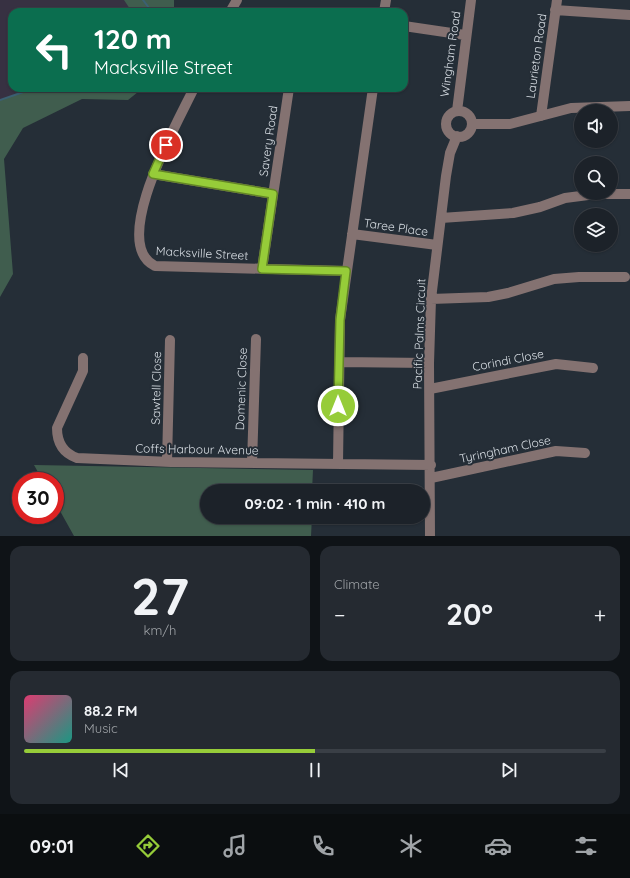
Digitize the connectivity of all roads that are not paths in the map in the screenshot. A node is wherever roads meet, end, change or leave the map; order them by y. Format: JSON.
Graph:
{"nodes":[{"id":1,"x":471,"y":0,"type":"edge"},
{"id":2,"x":556,"y":5,"type":"edge"},
{"id":3,"x":630,"y":16,"type":"edge"},
{"id":4,"x":408,"y":27,"type":"edge"},
{"id":5,"x":465,"y":35,"type":"junction"},
{"id":6,"x":192,"y":92,"type":"edge"},
{"id":7,"x":288,"y":92,"type":"edge"},
{"id":8,"x":372,"y":92,"type":"edge"},
{"id":9,"x":630,"y":106,"type":"edge"},
{"id":10,"x":457,"y":111,"type":"junction"},
{"id":11,"x":541,"y":116,"type":"junction"},
{"id":12,"x":472,"y":124,"type":"junction"},
{"id":13,"x":457,"y":136,"type":"junction"},
{"id":14,"x":153,"y":174,"type":"junction"},
{"id":15,"x":273,"y":194,"type":"junction"},
{"id":16,"x":630,"y":194,"type":"edge"},
{"id":17,"x":441,"y":218,"type":"junction"},
{"id":18,"x":352,"y":234,"type":"junction"},
{"id":19,"x":437,"y":246,"type":"junction"},
{"id":20,"x":262,"y":269,"type":"junction"},
{"id":21,"x":346,"y":271,"type":"junction"},
{"id":22,"x":625,"y":277,"type":"dead end"},
{"id":23,"x":431,"y":299,"type":"junction"},
{"id":24,"x":256,"y":339,"type":"dead end"},
{"id":25,"x":170,"y":340,"type":"dead end"},
{"id":26,"x":83,"y":358,"type":"dead end"},
{"id":27,"x":339,"y":362,"type":"junction"},
{"id":28,"x":429,"y":363,"type":"junction"},
{"id":29,"x":593,"y":368,"type":"dead end"},
{"id":30,"x":430,"y":389,"type":"junction"},
{"id":31,"x":585,"y":453,"type":"dead end"},
{"id":32,"x":167,"y":462,"type":"junction"},
{"id":33,"x":252,"y":463,"type":"junction"},
{"id":34,"x":338,"y":464,"type":"junction"},
{"id":35,"x":431,"y":465,"type":"junction"},
{"id":36,"x":431,"y":478,"type":"junction"},
{"id":37,"x":430,"y":536,"type":"edge"}],
"edges":[{"from":1,"to":5,"type":"street","name":"Wingham Road"},
{"from":2,"to":3,"type":"street"},
{"from":2,"to":11,"type":"street","name":"Laurieton Road"},
{"from":4,"to":5,"type":"street"},
{"from":5,"to":10,"type":"street","name":"Wingham Road"},
{"from":6,"to":14,"type":"street","name":"Macksville Street"},
{"from":7,"to":15,"type":"street","name":"Savery Road"},
{"from":8,"to":18,"type":"street"},
{"from":9,"to":11,"type":"street"},
{"from":10,"to":12,"type":"street"},
{"from":10,"to":13,"type":"street"},
{"from":11,"to":12,"type":"street"},
{"from":12,"to":13,"type":"street"},
{"from":13,"to":17,"type":"street","name":"Pacific Palms Circuit"},
{"from":14,"to":15,"type":"street"},
{"from":14,"to":20,"type":"street","name":"Macksville Street"},
{"from":15,"to":20,"type":"street","name":"Savery Road"},
{"from":16,"to":17,"type":"street"},
{"from":17,"to":19,"type":"street","name":"Pacific Palms Circuit"},
{"from":18,"to":19,"type":"street","name":"Taree Place"},
{"from":18,"to":21,"type":"street"},
{"from":19,"to":23,"type":"street","name":"Pacific Palms Circuit"},
{"from":20,"to":21,"type":"street","name":"Macksville Street"},
{"from":21,"to":27,"type":"street"},
{"from":22,"to":23,"type":"street"},
{"from":23,"to":28,"type":"street","name":"Pacific Palms Circuit"},
{"from":24,"to":33,"type":"street","name":"Domenic Close"},
{"from":25,"to":32,"type":"street","name":"Sawtell Close"},
{"from":26,"to":32,"type":"street","name":"Coffs Harbour Avenue"},
{"from":27,"to":28,"type":"street"},
{"from":27,"to":34,"type":"street"},
{"from":28,"to":30,"type":"street","name":"Pacific Palms Circuit"},
{"from":29,"to":30,"type":"street","name":"Corindi Close"},
{"from":30,"to":35,"type":"street","name":"Pacific Palms Circuit"},
{"from":31,"to":36,"type":"street","name":"Tyringham Close"},
{"from":32,"to":33,"type":"street","name":"Coffs Harbour Avenue"},
{"from":33,"to":34,"type":"street","name":"Coffs Harbour Avenue"},
{"from":34,"to":35,"type":"street","name":"Coffs Harbour Avenue"},
{"from":35,"to":36,"type":"street","name":"Pacific Palms Circuit"},
{"from":36,"to":37,"type":"street","name":"Pacific Palms Circuit"}]}
